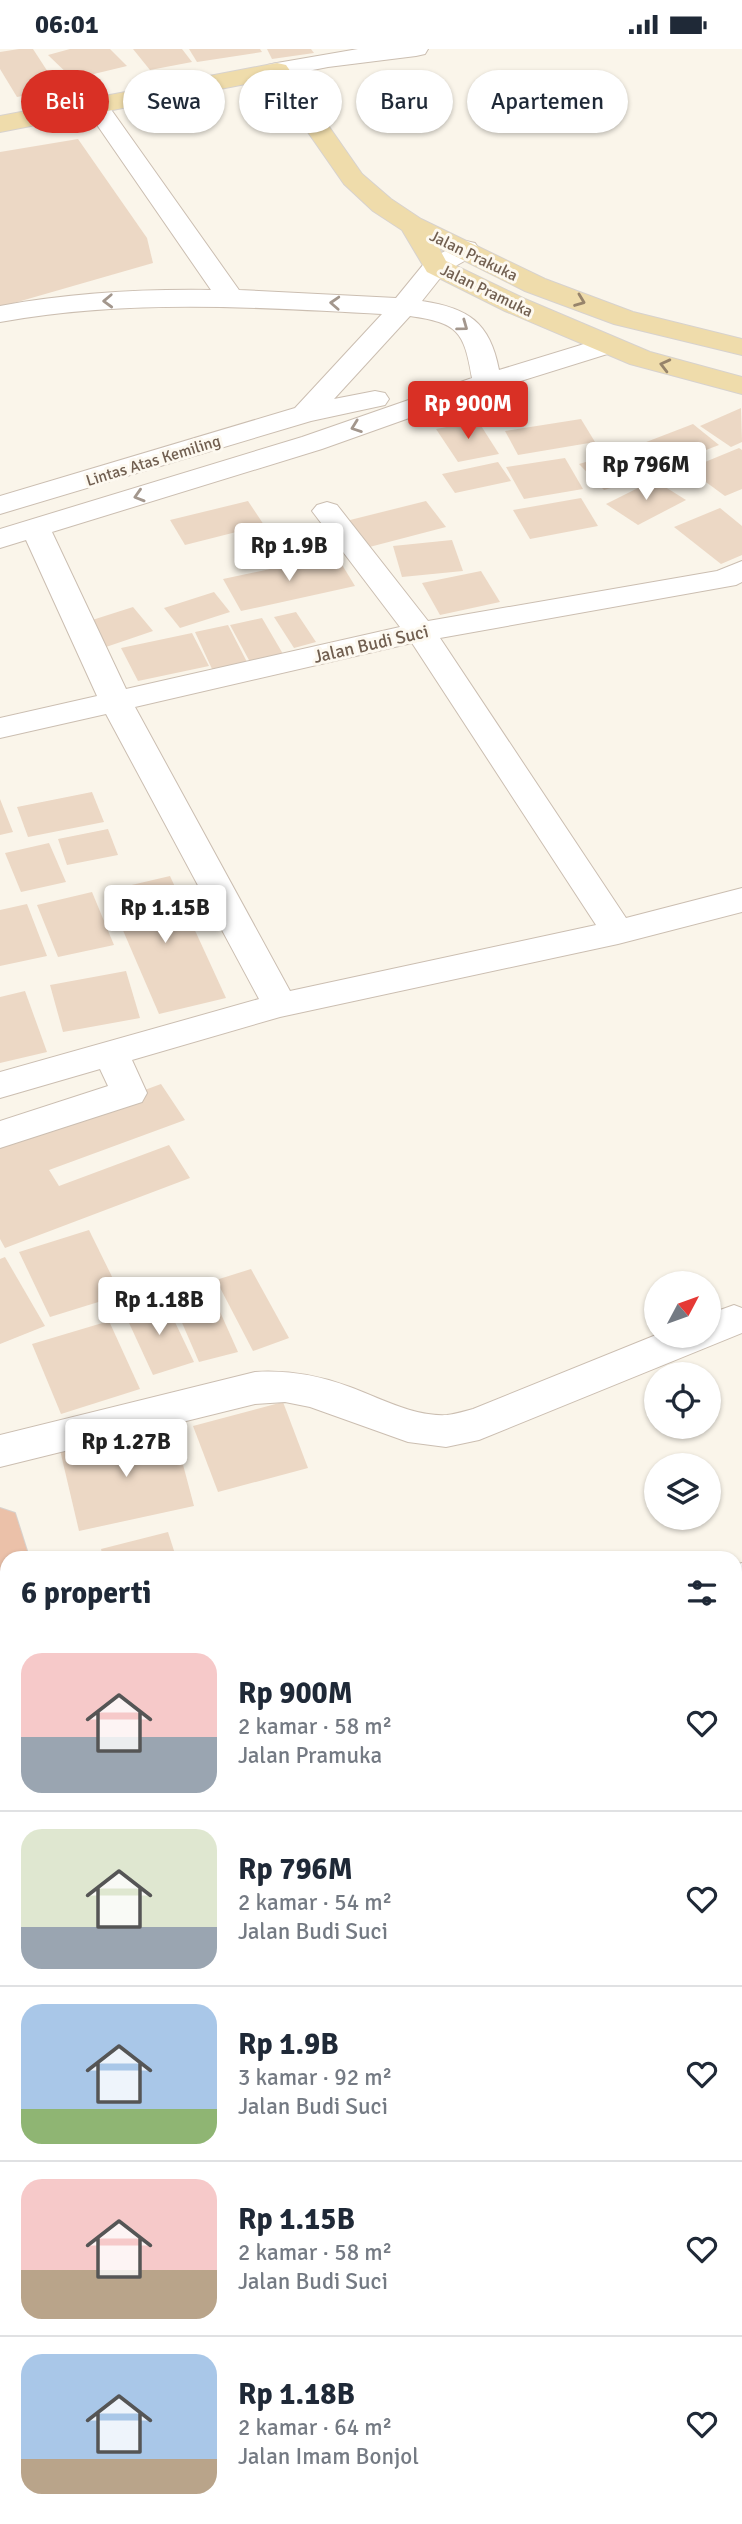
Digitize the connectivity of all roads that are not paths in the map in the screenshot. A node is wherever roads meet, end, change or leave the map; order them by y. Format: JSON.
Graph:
{"nodes":[{"id":1,"x":416,"y":49,"type":"edge"},
{"id":2,"x":324,"y":55,"type":"edge"},
{"id":3,"x":277,"y":70,"type":"edge"},
{"id":4,"x":239,"y":78,"type":"edge"},
{"id":5,"x":109,"y":103,"type":"edge"},
{"id":6,"x":21,"y":120,"type":"edge"},
{"id":7,"x":0,"y":124,"type":"edge"},
{"id":8,"x":109,"y":124,"type":"edge"},
{"id":9,"x":321,"y":133,"type":"edge"},
{"id":10,"x":412,"y":225,"type":"junction"},
{"id":11,"x":466,"y":249,"type":"junction"},
{"id":12,"x":436,"y":266,"type":"junction"},
{"id":13,"x":535,"y":285,"type":"joint"},
{"id":14,"x":230,"y":296,"type":"junction"},
{"id":15,"x":403,"y":307,"type":"junction"},
{"id":16,"x":0,"y":314,"type":"edge"},
{"id":17,"x":607,"y":345,"type":"junction"},
{"id":18,"x":742,"y":347,"type":"edge"},
{"id":19,"x":487,"y":382,"type":"junction"},
{"id":20,"x":742,"y":386,"type":"edge"},
{"id":21,"x":447,"y":395,"type":"junction"},
{"id":22,"x":300,"y":416,"type":"junction"},
{"id":23,"x":0,"y":505,"type":"edge"},
{"id":24,"x":327,"y":511,"type":"dead end"},
{"id":25,"x":36,"y":529,"type":"junction"},
{"id":26,"x":0,"y":539,"type":"edge"},
{"id":27,"x":736,"y":583,"type":"edge"},
{"id":28,"x":420,"y":632,"type":"junction"},
{"id":29,"x":116,"y":702,"type":"junction"},
{"id":30,"x":0,"y":728,"type":"edge"},
{"id":31,"x":742,"y":899,"type":"edge"},
{"id":32,"x":618,"y":932,"type":"junction"},
{"id":33,"x":280,"y":1005,"type":"junction"},
{"id":34,"x":111,"y":1053,"type":"junction"},
{"id":35,"x":0,"y":1084,"type":"edge"},
{"id":36,"x":0,"y":1135,"type":"edge"},
{"id":37,"x":664,"y":1348,"type":"edge"},
{"id":38,"x":0,"y":1451,"type":"edge"},
{"id":39,"x":0,"y":1525,"type":"edge"},
{"id":40,"x":6,"y":1551,"type":"edge"}],
"edges":[{"from":1,"to":2,"type":"street"},
{"from":2,"to":3,"type":"street"},
{"from":4,"to":5,"type":"main road"},
{"from":6,"to":7,"type":"main road"},
{"from":8,"to":14,"type":"street"},
{"from":9,"to":10,"type":"main road","name":"Jalan Pramuka"},
{"from":10,"to":11,"type":"main road","name":"Jalan Prakuka"},
{"from":10,"to":12,"type":"main road","name":"Jalan Pramuka"},
{"from":11,"to":12,"type":"street"},
{"from":11,"to":13,"type":"main road","name":"Jalan Prakuka"},
{"from":12,"to":15,"type":"street"},
{"from":12,"to":17,"type":"main road","name":"Jalan Pramuka"},
{"from":13,"to":18,"type":"main road","name":"Jalan Pramuka","one_way":true},
{"from":15,"to":14,"type":"street","one_way":true},
{"from":14,"to":16,"type":"street","one_way":true},
{"from":15,"to":19,"type":"street","one_way":true},
{"from":15,"to":22,"type":"street"},
{"from":17,"to":19,"type":"street"},
{"from":20,"to":17,"type":"main road","name":"Jalan Pramuka","one_way":true},
{"from":19,"to":21,"type":"street"},
{"from":21,"to":22,"type":"street","name":"Lintas Atas Kemiling"},
{"from":21,"to":25,"type":"street","one_way":true},
{"from":22,"to":23,"type":"street","name":"Lintas Atas Kemiling"},
{"from":24,"to":28,"type":"street"},
{"from":25,"to":26,"type":"street"},
{"from":25,"to":29,"type":"street"},
{"from":27,"to":28,"type":"street","name":"Jalan Budi Suci"},
{"from":28,"to":29,"type":"street","name":"Jalan Budi Suci"},
{"from":28,"to":32,"type":"street"},
{"from":29,"to":30,"type":"street","name":"Jalan Budi Suci"},
{"from":29,"to":33,"type":"street"},
{"from":31,"to":32,"type":"street"},
{"from":32,"to":33,"type":"street"},
{"from":33,"to":34,"type":"street"},
{"from":34,"to":35,"type":"street"},
{"from":34,"to":36,"type":"street"},
{"from":37,"to":38,"type":"street"},
{"from":39,"to":40,"type":"highway"}]}
